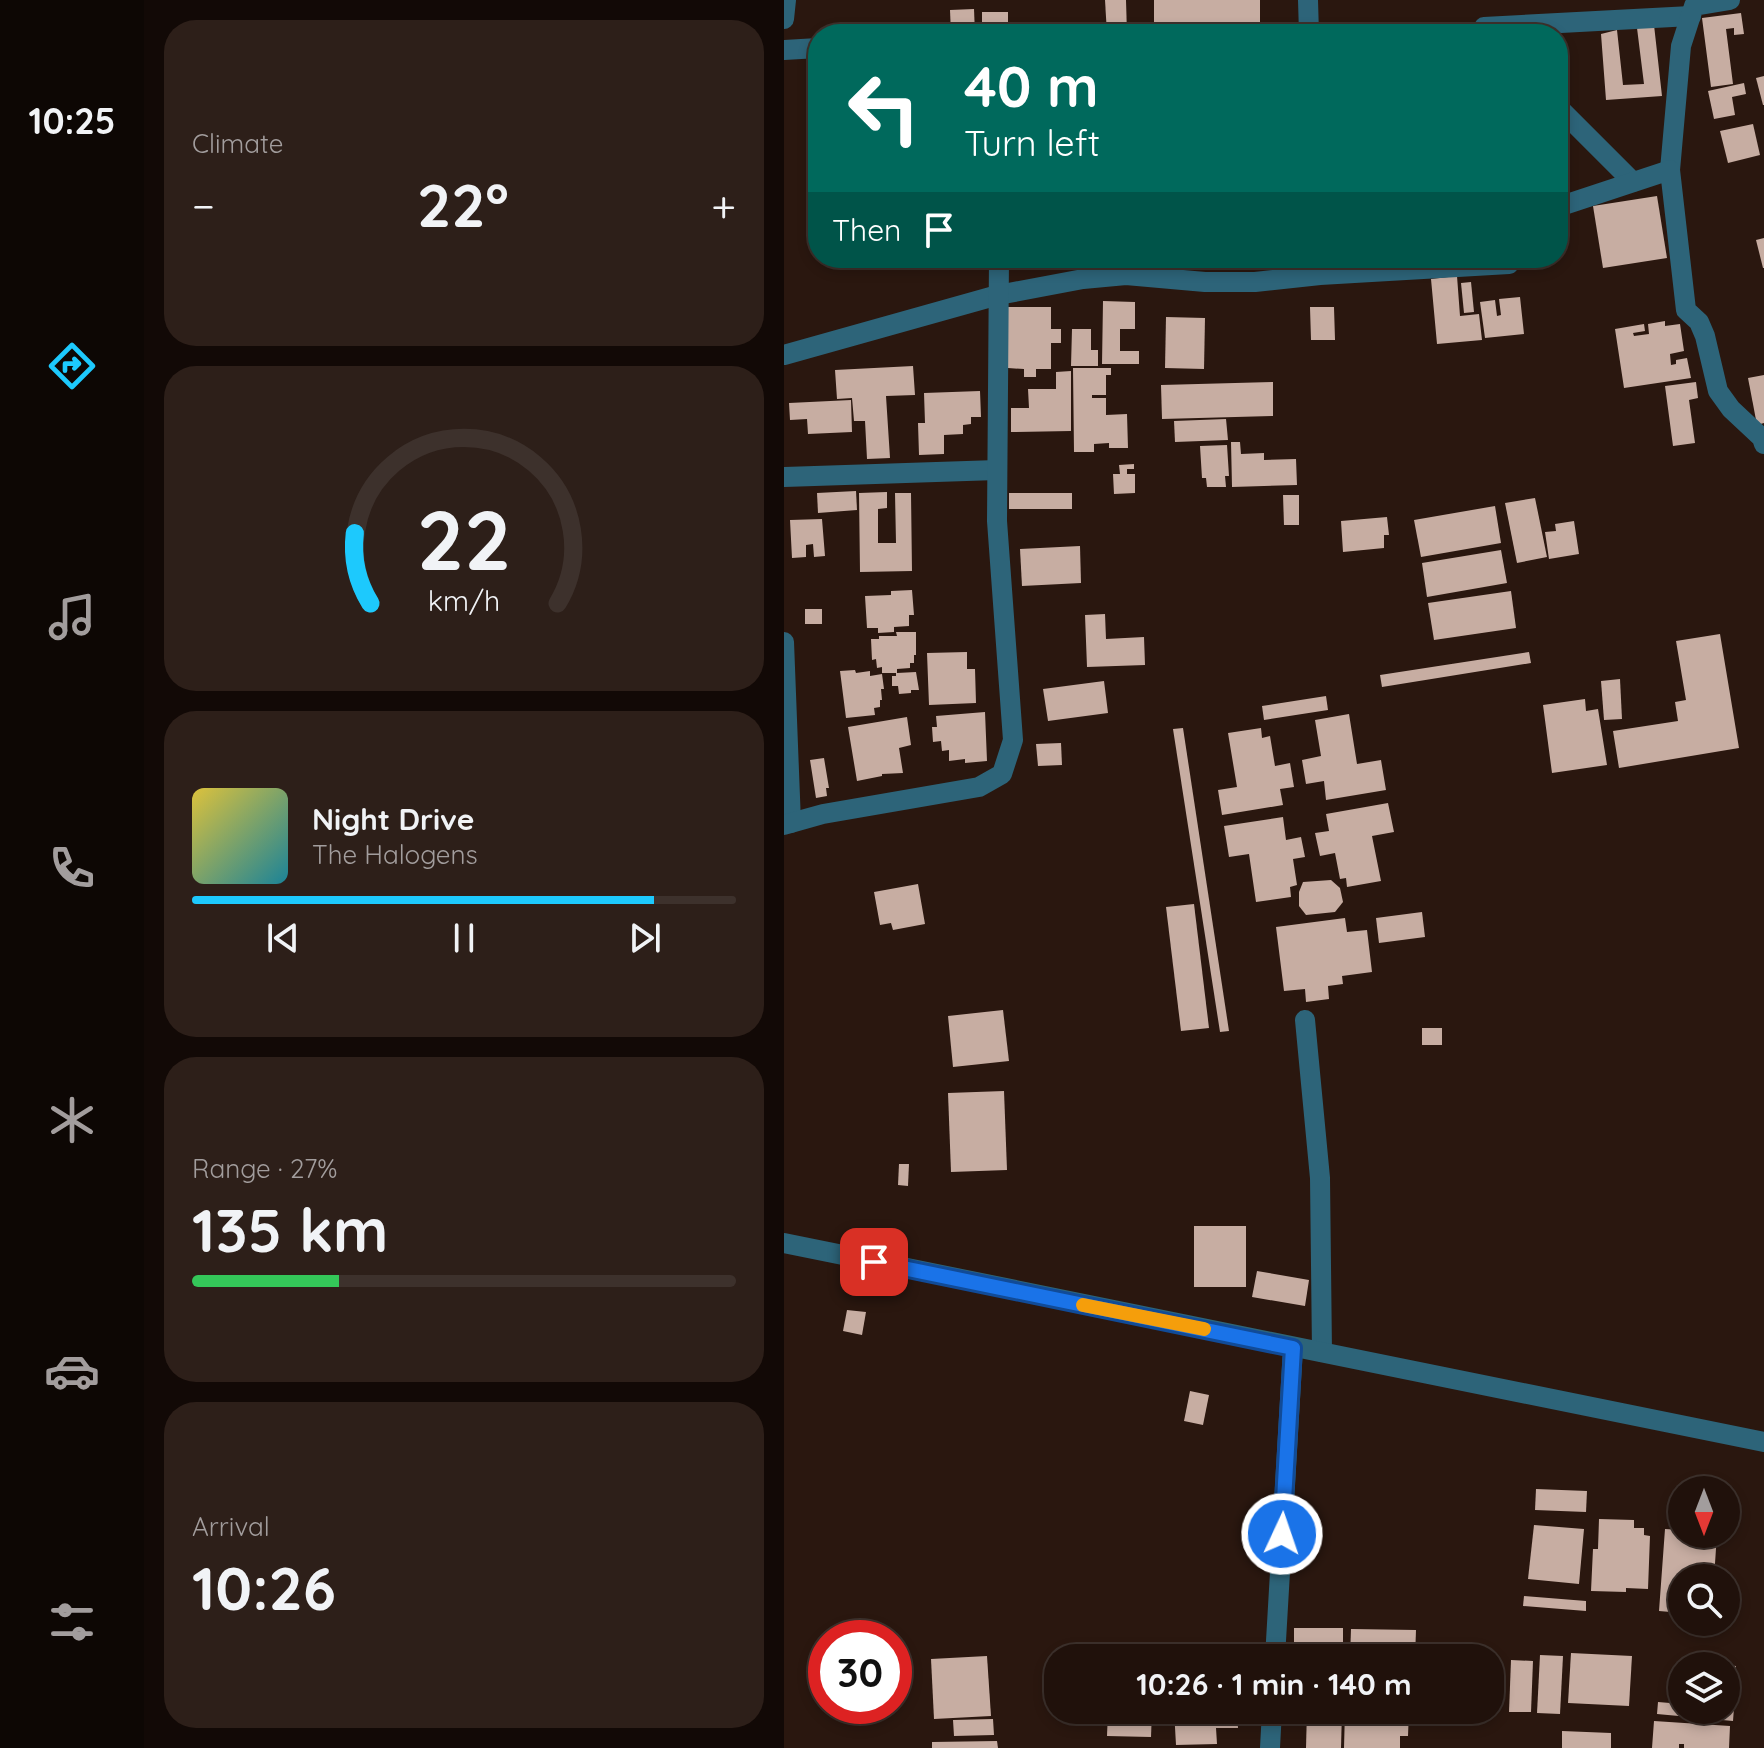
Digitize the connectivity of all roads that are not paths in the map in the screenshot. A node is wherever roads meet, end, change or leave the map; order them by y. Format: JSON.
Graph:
{"nodes":[{"id":1,"x":786,"y":0,"type":"edge"},
{"id":2,"x":1308,"y":0,"type":"edge"},
{"id":3,"x":1730,"y":0,"type":"edge"},
{"id":4,"x":1691,"y":16,"type":"junction"},
{"id":5,"x":784,"y":19,"type":"edge"},
{"id":6,"x":1309,"y":24,"type":"edge"},
{"id":7,"x":1540,"y":24,"type":"edge"},
{"id":8,"x":808,"y":49,"type":"edge"},
{"id":9,"x":784,"y":50,"type":"edge"},
{"id":10,"x":1568,"y":117,"type":"edge"},
{"id":11,"x":1670,"y":170,"type":"junction"},
{"id":12,"x":1633,"y":182,"type":"junction"},
{"id":13,"x":1568,"y":204,"type":"edge"},
{"id":14,"x":999,"y":268,"type":"edge"},
{"id":15,"x":1301,"y":268,"type":"edge"},
{"id":16,"x":998,"y":295,"type":"junction"},
{"id":17,"x":784,"y":355,"type":"edge"},
{"id":18,"x":1764,"y":444,"type":"edge"},
{"id":19,"x":997,"y":470,"type":"junction"},
{"id":20,"x":784,"y":477,"type":"edge"},
{"id":21,"x":784,"y":642,"type":"edge"},
{"id":22,"x":788,"y":824,"type":"edge"},
{"id":23,"x":1305,"y":1020,"type":"dead end"},
{"id":24,"x":784,"y":1243,"type":"edge"},
{"id":25,"x":1293,"y":1348,"type":"junction"},
{"id":26,"x":1322,"y":1352,"type":"junction"},
{"id":27,"x":1764,"y":1442,"type":"edge"},
{"id":28,"x":1276,"y":1644,"type":"edge"},
{"id":29,"x":1271,"y":1724,"type":"edge"},
{"id":30,"x":1270,"y":1748,"type":"edge"}],
"edges":[{"from":1,"to":5,"type":"street"},
{"from":2,"to":6,"type":"street"},
{"from":3,"to":4,"type":"street"},
{"from":4,"to":7,"type":"street"},
{"from":4,"to":11,"type":"street"},
{"from":8,"to":9,"type":"street"},
{"from":10,"to":12,"type":"street"},
{"from":11,"to":12,"type":"street"},
{"from":11,"to":18,"type":"street"},
{"from":12,"to":13,"type":"street"},
{"from":14,"to":16,"type":"street"},
{"from":15,"to":16,"type":"street"},
{"from":16,"to":17,"type":"street"},
{"from":16,"to":19,"type":"street"},
{"from":19,"to":20,"type":"street"},
{"from":19,"to":22,"type":"street"},
{"from":21,"to":22,"type":"street"},
{"from":23,"to":26,"type":"street"},
{"from":24,"to":25,"type":"street"},
{"from":25,"to":26,"type":"street"},
{"from":25,"to":28,"type":"street"},
{"from":26,"to":27,"type":"street"},
{"from":29,"to":30,"type":"street"}]}
